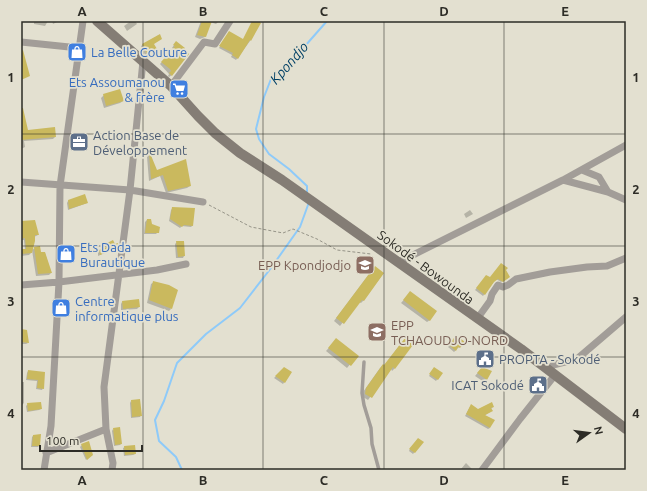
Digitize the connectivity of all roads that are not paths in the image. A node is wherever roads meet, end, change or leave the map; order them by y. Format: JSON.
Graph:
{"nodes":[{"id":1,"x":83,"y":21,"type":"edge"},
{"id":2,"x":98,"y":21,"type":"edge"},
{"id":3,"x":230,"y":21,"type":"edge"},
{"id":4,"x":21,"y":42,"type":"edge"},
{"id":5,"x":79,"y":48,"type":"junction"},
{"id":6,"x":143,"y":61,"type":"junction"},
{"id":7,"x":171,"y":86,"type":"junction"},
{"id":8,"x":626,"y":145,"type":"edge"},
{"id":9,"x":582,"y":170,"type":"junction"},
{"id":10,"x":563,"y":180,"type":"junction"},
{"id":11,"x":21,"y":182,"type":"edge"},
{"id":12,"x":60,"y":186,"type":"junction"},
{"id":13,"x":130,"y":190,"type":"junction"},
{"id":14,"x":608,"y":192,"type":"junction"},
{"id":15,"x":626,"y":200,"type":"edge"},
{"id":16,"x":203,"y":202,"type":"road end"},
{"id":17,"x":626,"y":258,"type":"edge"},
{"id":18,"x":399,"y":262,"type":"junction"},
{"id":19,"x":186,"y":264,"type":"dead end"},
{"id":20,"x":118,"y":274,"type":"junction"},
{"id":21,"x":59,"y":282,"type":"junction"},
{"id":22,"x":21,"y":285,"type":"edge"},
{"id":23,"x":626,"y":317,"type":"edge"},
{"id":24,"x":477,"y":319,"type":"junction"},
{"id":25,"x":364,"y":362,"type":"dead end"},
{"id":26,"x":552,"y":373,"type":"junction"},
{"id":27,"x":106,"y":429,"type":"junction"},
{"id":28,"x":626,"y":429,"type":"edge"},
{"id":29,"x":46,"y":453,"type":"junction"},
{"id":30,"x":44,"y":470,"type":"edge"},
{"id":31,"x":112,"y":470,"type":"edge"},
{"id":32,"x":379,"y":470,"type":"edge"},
{"id":33,"x":482,"y":470,"type":"edge"}],
"edges":[{"from":1,"to":5,"type":"street"},
{"from":2,"to":6,"type":"main road","name":"Sokodé - Bowounda"},
{"from":3,"to":7,"type":"street"},
{"from":4,"to":5,"type":"street"},
{"from":5,"to":12,"type":"street"},
{"from":6,"to":7,"type":"main road","name":"Sokodé - Bowounda"},
{"from":6,"to":13,"type":"street"},
{"from":7,"to":18,"type":"main road","name":"Sokodé - Bowounda"},
{"from":8,"to":9,"type":"street"},
{"from":9,"to":10,"type":"street"},
{"from":9,"to":14,"type":"street"},
{"from":10,"to":14,"type":"street"},
{"from":10,"to":18,"type":"street"},
{"from":11,"to":12,"type":"street"},
{"from":12,"to":13,"type":"street"},
{"from":12,"to":21,"type":"street"},
{"from":13,"to":16,"type":"street"},
{"from":13,"to":20,"type":"street"},
{"from":14,"to":15,"type":"street"},
{"from":17,"to":24,"type":"street"},
{"from":18,"to":24,"type":"main road","name":"Sokodé - Bowounda"},
{"from":19,"to":20,"type":"street"},
{"from":20,"to":21,"type":"street"},
{"from":20,"to":27,"type":"street"},
{"from":21,"to":22,"type":"street"},
{"from":21,"to":29,"type":"street"},
{"from":23,"to":26,"type":"street"},
{"from":24,"to":26,"type":"main road","name":"Sokodé - Bowounda"},
{"from":25,"to":32,"type":"lane"},
{"from":26,"to":28,"type":"main road","name":"Sokodé - Bowounda"},
{"from":26,"to":33,"type":"street"},
{"from":27,"to":29,"type":"street"},
{"from":27,"to":31,"type":"street"},
{"from":29,"to":30,"type":"street"}]}
